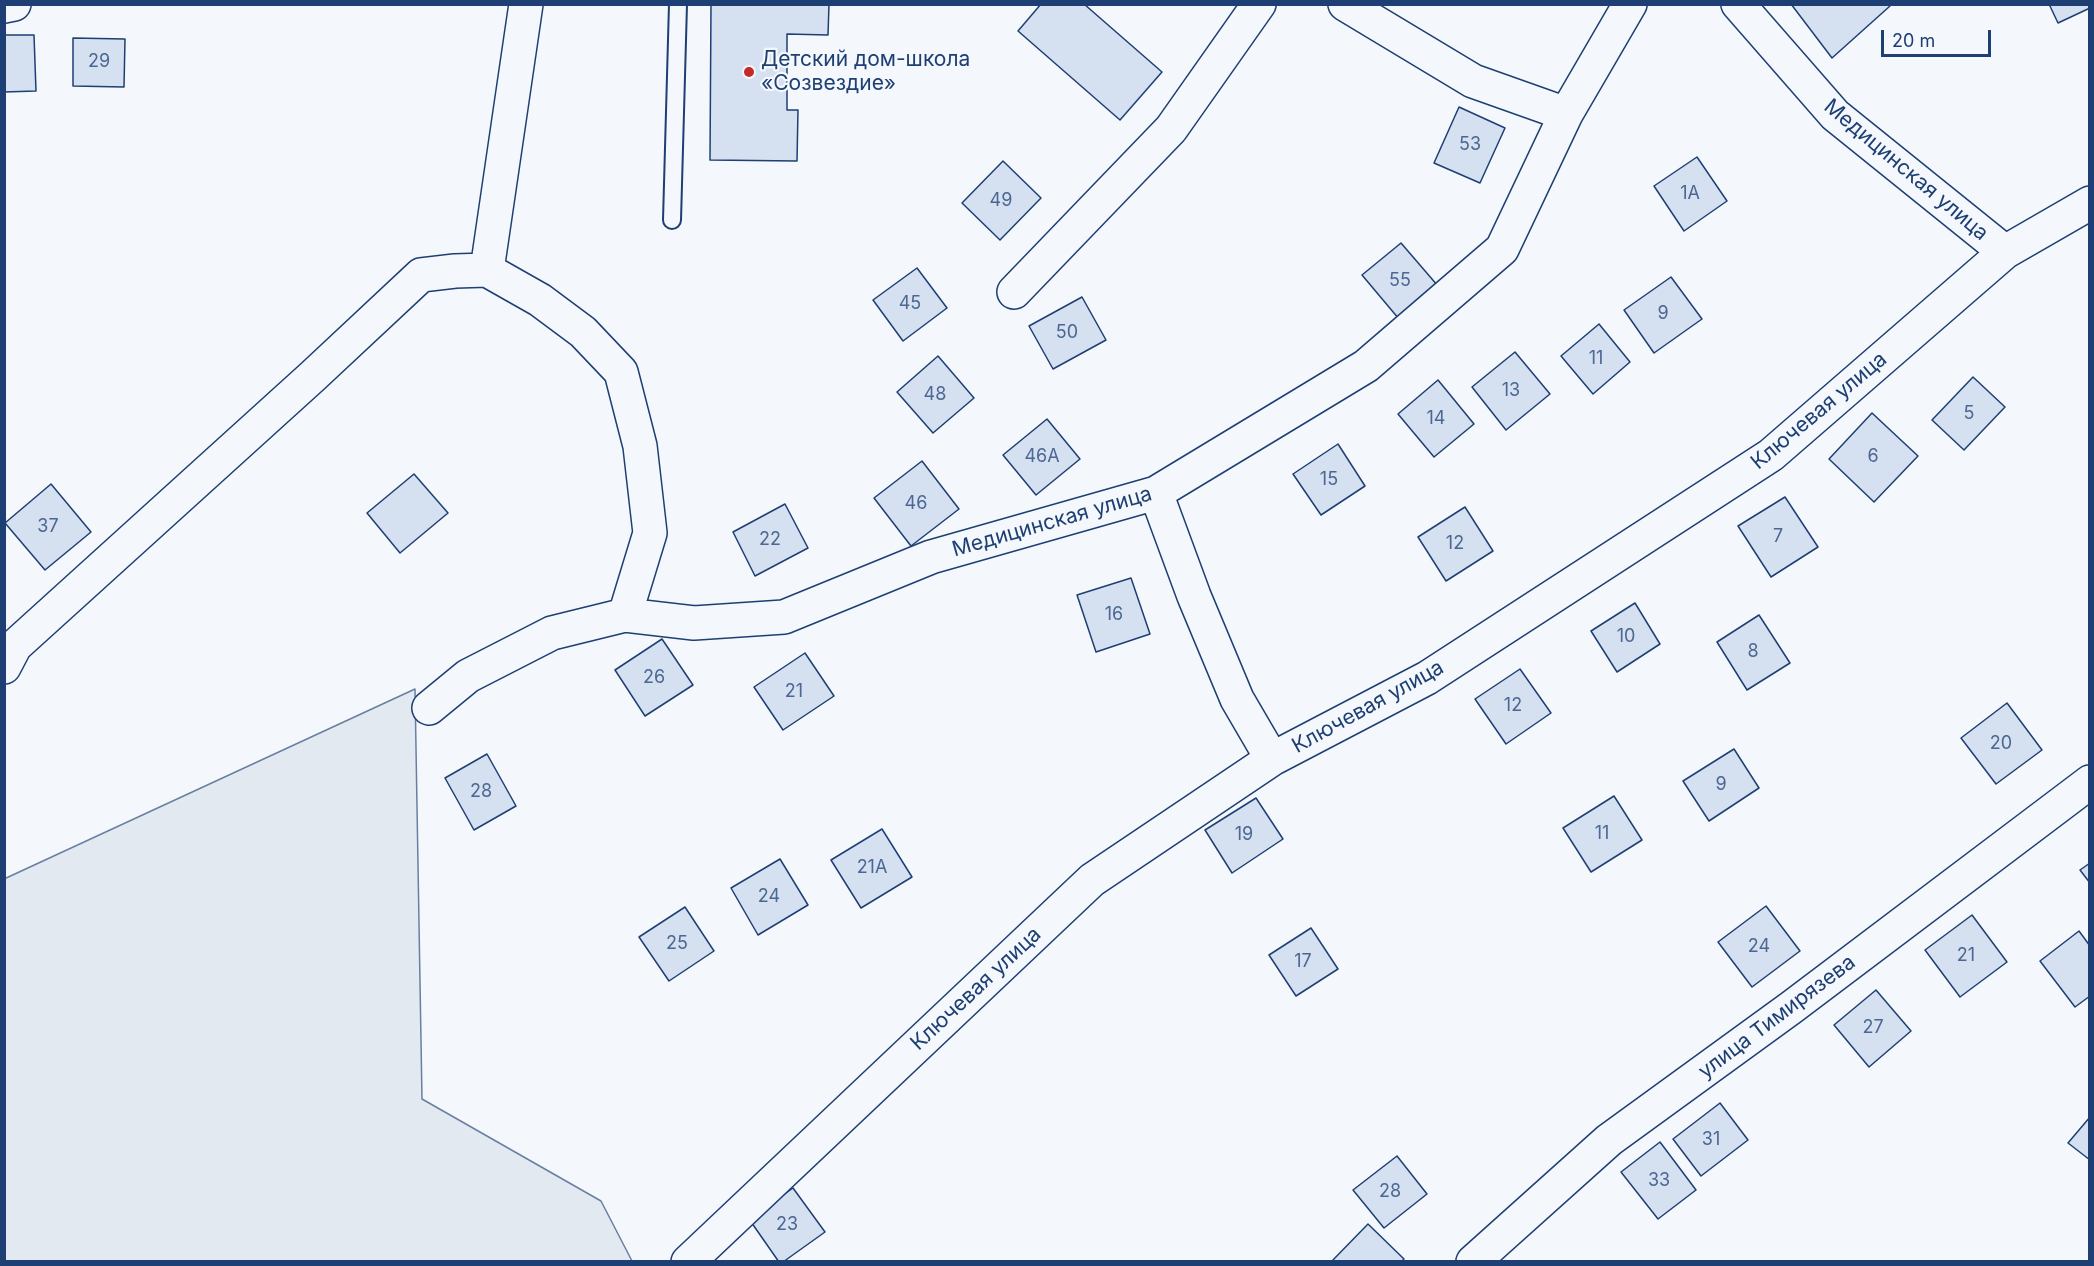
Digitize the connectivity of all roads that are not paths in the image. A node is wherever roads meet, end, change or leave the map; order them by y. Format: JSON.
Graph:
{"nodes":[{"id":1,"x":14,"y":4,"type":"edge"},
{"id":2,"x":526,"y":4,"type":"edge"},
{"id":3,"x":678,"y":4,"type":"edge"},
{"id":4,"x":1259,"y":4,"type":"edge"},
{"id":5,"x":1345,"y":4,"type":"edge"},
{"id":6,"x":1630,"y":4,"type":"edge"},
{"id":7,"x":1738,"y":4,"type":"edge"},
{"id":8,"x":4,"y":6,"type":"edge"},
{"id":9,"x":1566,"y":114,"type":"junction"},
{"id":10,"x":2090,"y":204,"type":"edge"},
{"id":11,"x":672,"y":220,"type":"dead end"},
{"id":12,"x":2004,"y":252,"type":"junction"},
{"id":13,"x":487,"y":270,"type":"junction"},
{"id":14,"x":1014,"y":292,"type":"dead end"},
{"id":15,"x":1156,"y":494,"type":"junction"},
{"id":16,"x":625,"y":615,"type":"junction"},
{"id":17,"x":4,"y":668,"type":"edge"},
{"id":18,"x":429,"y":708,"type":"dead end"},
{"id":19,"x":1272,"y":759,"type":"junction"},
{"id":20,"x":2090,"y":782,"type":"edge"},
{"id":21,"x":688,"y":1262,"type":"edge"},
{"id":22,"x":1473,"y":1262,"type":"edge"}],
"edges":[{"from":1,"to":8,"type":"street"},
{"from":2,"to":13,"type":"street"},
{"from":3,"to":11,"type":"lane"},
{"from":4,"to":14,"type":"street"},
{"from":5,"to":9,"type":"street"},
{"from":6,"to":9,"type":"street","name":"Медицинская улица"},
{"from":7,"to":12,"type":"street","name":"Медицинская улица"},
{"from":9,"to":15,"type":"street","name":"Медицинская улица"},
{"from":10,"to":12,"type":"street","name":"Ключевая улица"},
{"from":12,"to":19,"type":"street","name":"Ключевая улица"},
{"from":13,"to":16,"type":"street"},
{"from":13,"to":17,"type":"street"},
{"from":15,"to":16,"type":"street","name":"Медицинская улица"},
{"from":15,"to":19,"type":"street"},
{"from":16,"to":18,"type":"street","name":"Медицинская улица"},
{"from":19,"to":21,"type":"street","name":"Ключевая улица"},
{"from":20,"to":22,"type":"street","name":"улица Тимирязева"}]}
